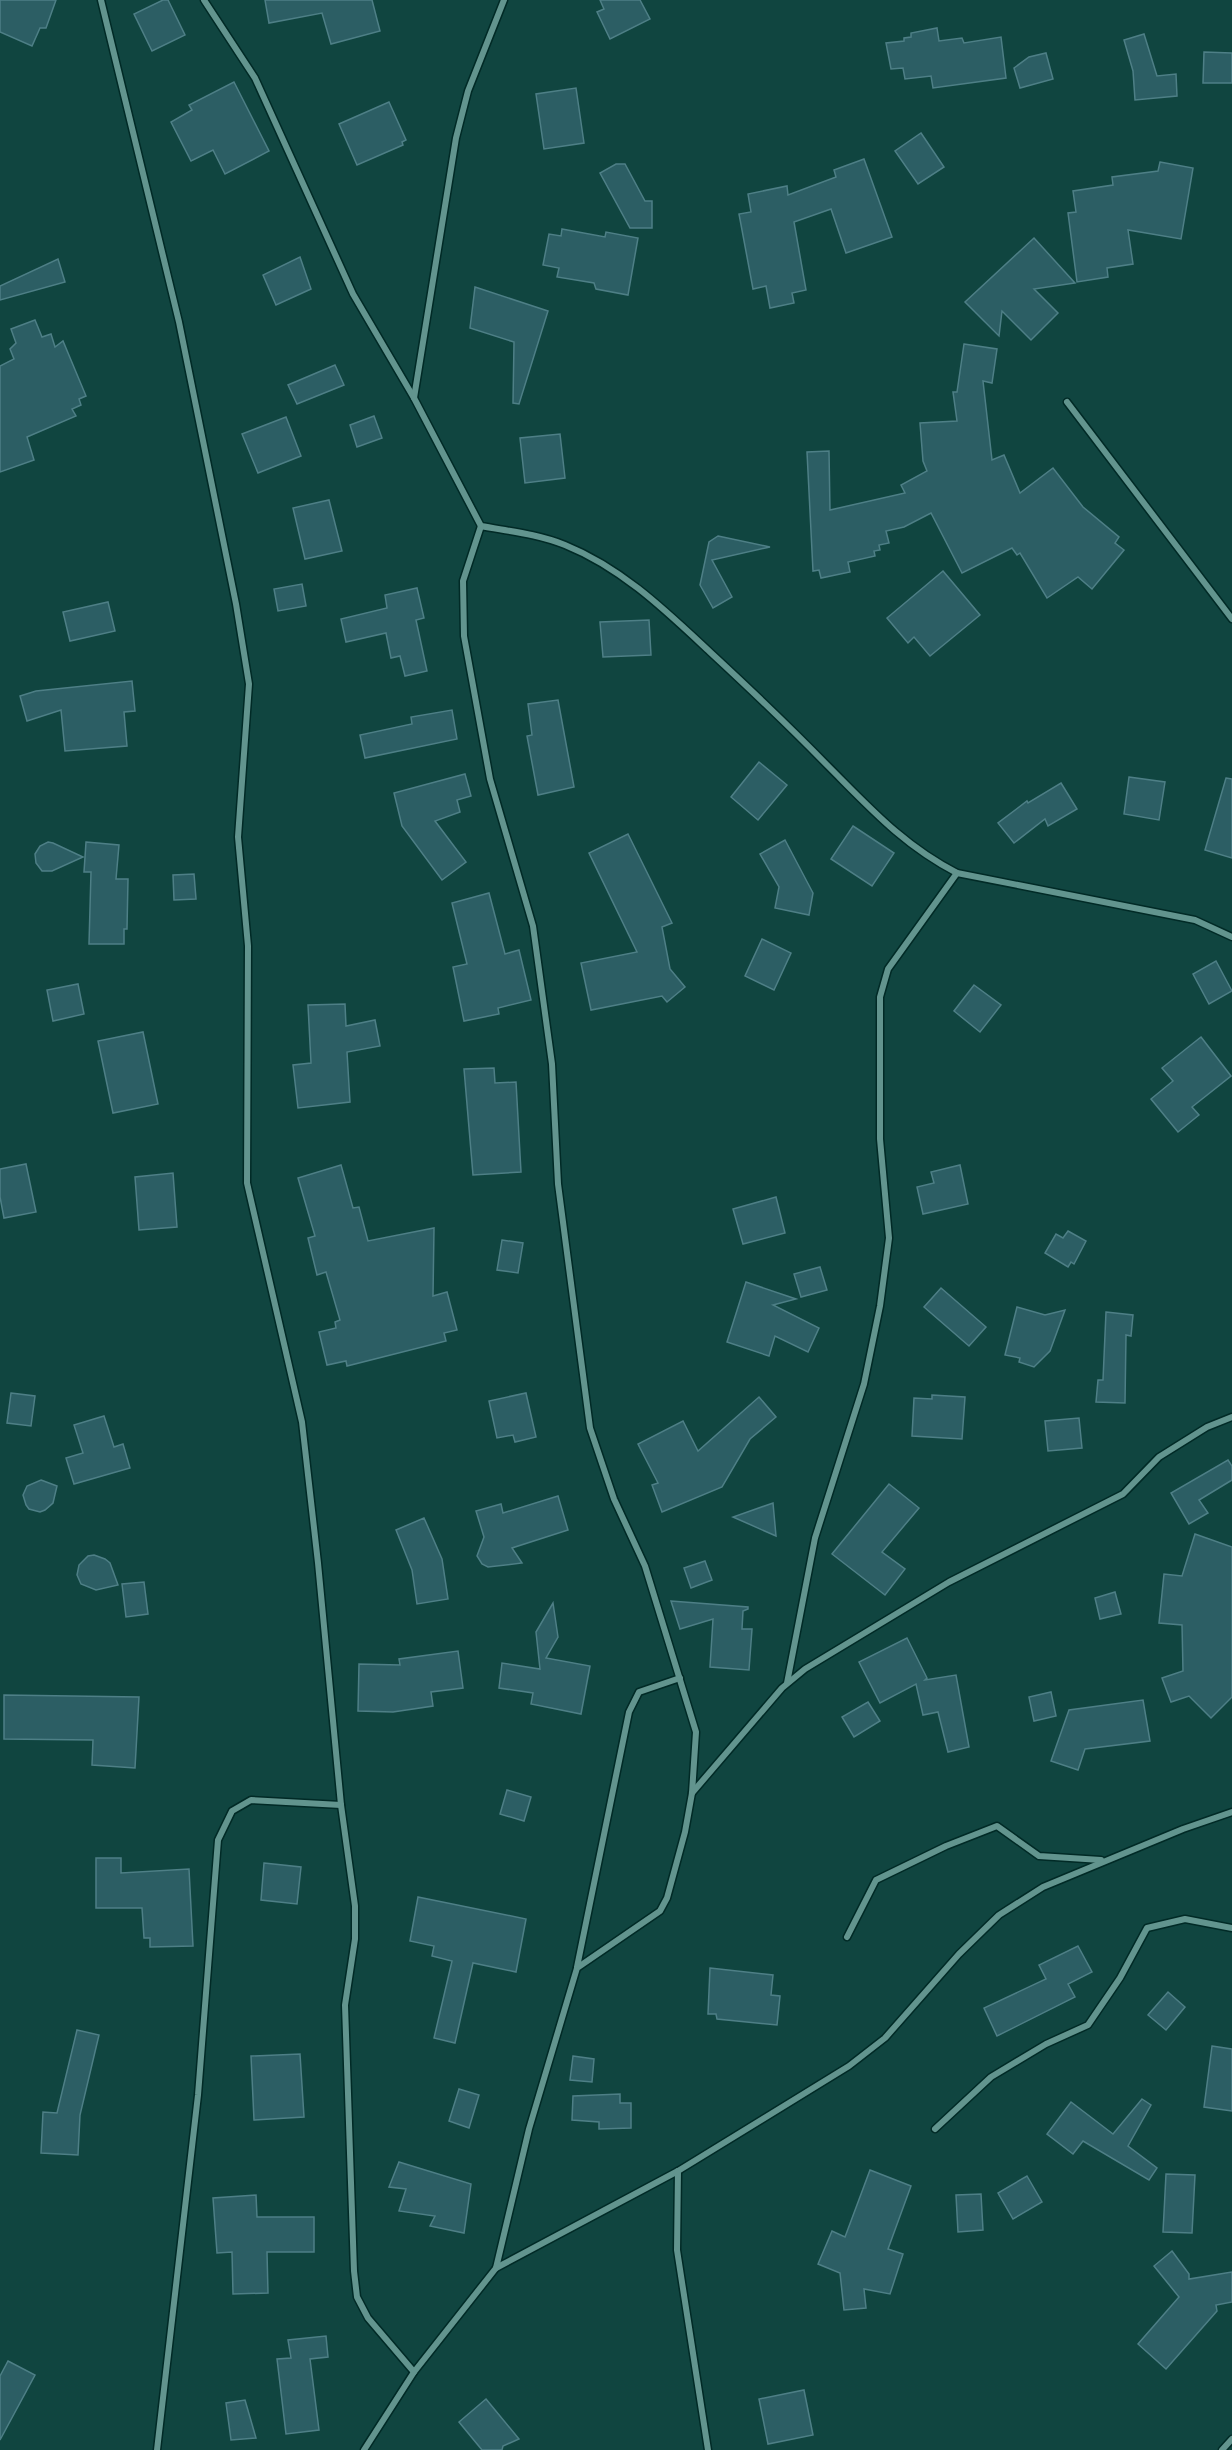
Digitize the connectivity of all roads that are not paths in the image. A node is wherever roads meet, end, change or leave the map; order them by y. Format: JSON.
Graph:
{"nodes":[{"id":1,"x":100,"y":0,"type":"edge"},
{"id":2,"x":204,"y":0,"type":"edge"},
{"id":3,"x":504,"y":0,"type":"edge"},
{"id":4,"x":414,"y":398,"type":"junction"},
{"id":5,"x":1067,"y":402,"type":"dead end"},
{"id":6,"x":481,"y":526,"type":"junction"},
{"id":7,"x":1232,"y":619,"type":"edge"},
{"id":8,"x":957,"y":873,"type":"junction"},
{"id":9,"x":1232,"y":937,"type":"edge"},
{"id":10,"x":1232,"y":1417,"type":"edge"},
{"id":11,"x":680,"y":1678,"type":"junction"},
{"id":12,"x":787,"y":1683,"type":"junction"},
{"id":13,"x":692,"y":1793,"type":"junction"},
{"id":14,"x":341,"y":1805,"type":"junction"},
{"id":15,"x":1232,"y":1812,"type":"edge"},
{"id":16,"x":1104,"y":1861,"type":"junction"},
{"id":17,"x":1232,"y":1928,"type":"edge"},
{"id":18,"x":846,"y":1937,"type":"dead end"},
{"id":19,"x":577,"y":1968,"type":"junction"},
{"id":20,"x":935,"y":2129,"type":"dead end"},
{"id":21,"x":678,"y":2171,"type":"junction"},
{"id":22,"x":496,"y":2268,"type":"junction"},
{"id":23,"x":414,"y":2372,"type":"junction"},
{"id":24,"x":1232,"y":2439,"type":"edge"},
{"id":25,"x":157,"y":2450,"type":"edge"},
{"id":26,"x":364,"y":2450,"type":"edge"},
{"id":27,"x":708,"y":2450,"type":"edge"},
{"id":28,"x":1222,"y":2450,"type":"edge"}],
"edges":[{"from":1,"to":14,"type":"street"},
{"from":2,"to":4,"type":"street"},
{"from":3,"to":4,"type":"street"},
{"from":4,"to":6,"type":"street"},
{"from":5,"to":7,"type":"street"},
{"from":6,"to":8,"type":"street"},
{"from":6,"to":11,"type":"street"},
{"from":8,"to":9,"type":"street"},
{"from":8,"to":12,"type":"street"},
{"from":10,"to":12,"type":"street"},
{"from":11,"to":13,"type":"street"},
{"from":11,"to":19,"type":"street"},
{"from":12,"to":13,"type":"street"},
{"from":13,"to":19,"type":"street"},
{"from":14,"to":23,"type":"street"},
{"from":14,"to":25,"type":"street"},
{"from":15,"to":16,"type":"street"},
{"from":16,"to":18,"type":"street"},
{"from":16,"to":21,"type":"street"},
{"from":17,"to":20,"type":"street"},
{"from":19,"to":22,"type":"street"},
{"from":21,"to":22,"type":"street"},
{"from":21,"to":27,"type":"street"},
{"from":22,"to":23,"type":"street"},
{"from":23,"to":26,"type":"street"},
{"from":24,"to":28,"type":"street"}]}
